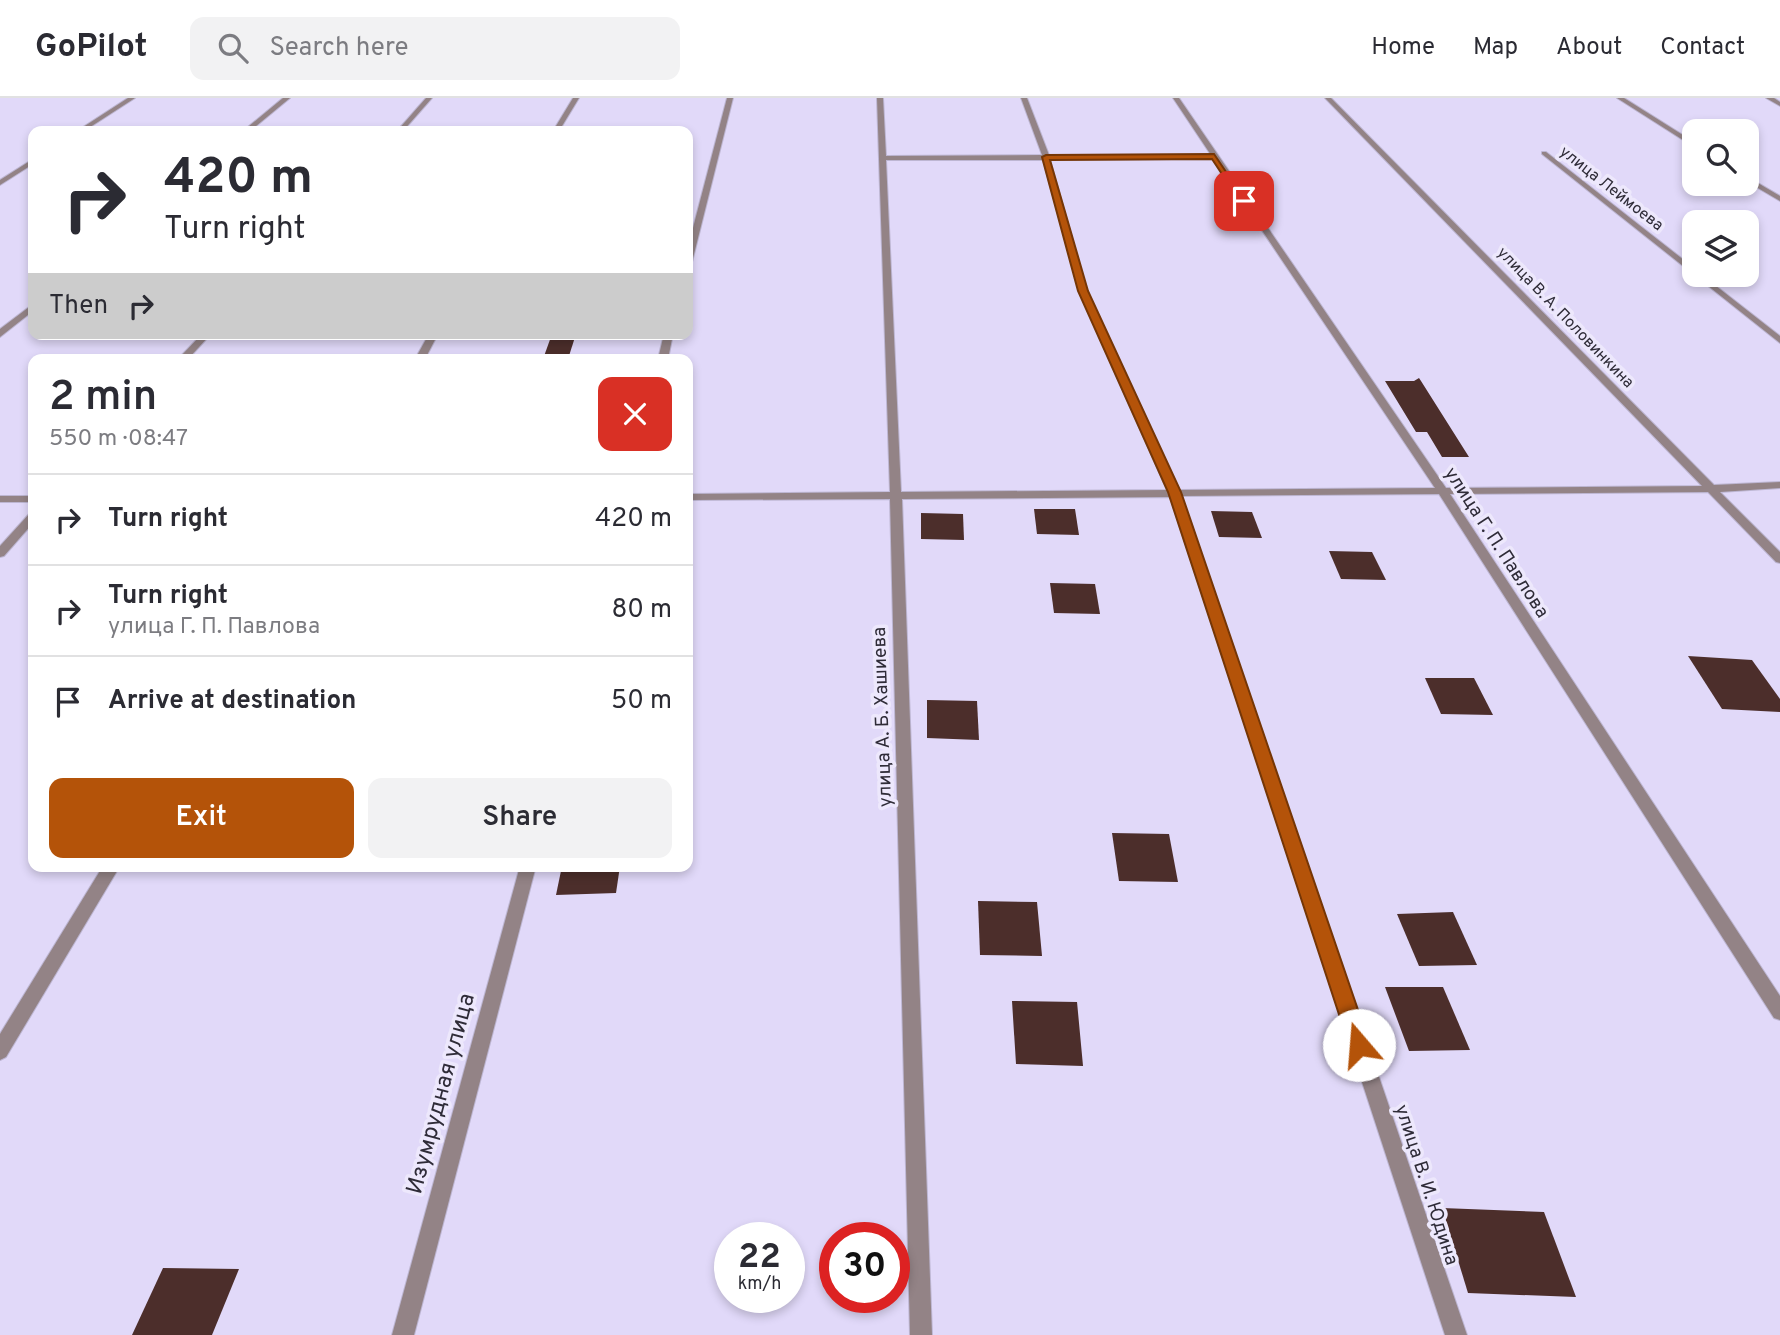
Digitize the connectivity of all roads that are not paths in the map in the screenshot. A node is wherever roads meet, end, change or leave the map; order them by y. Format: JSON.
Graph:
{"nodes":[{"id":1,"x":132,"y":98,"type":"edge"},
{"id":2,"x":287,"y":98,"type":"edge"},
{"id":3,"x":429,"y":98,"type":"edge"},
{"id":4,"x":576,"y":98,"type":"edge"},
{"id":5,"x":730,"y":98,"type":"edge"},
{"id":6,"x":880,"y":98,"type":"edge"},
{"id":7,"x":1024,"y":98,"type":"edge"},
{"id":8,"x":1176,"y":98,"type":"edge"},
{"id":9,"x":1328,"y":98,"type":"edge"},
{"id":10,"x":1620,"y":98,"type":"edge"},
{"id":11,"x":1769,"y":98,"type":"edge"},
{"id":12,"x":1780,"y":104,"type":"edge"},
{"id":13,"x":88,"y":126,"type":"edge"},
{"id":14,"x":252,"y":126,"type":"edge"},
{"id":15,"x":404,"y":126,"type":"edge"},
{"id":16,"x":559,"y":126,"type":"edge"},
{"id":17,"x":1682,"y":137,"type":"edge"},
{"id":18,"x":1544,"y":153,"type":"dead end"},
{"id":19,"x":1046,"y":157,"type":"junction"},
{"id":20,"x":1214,"y":157,"type":"junction"},
{"id":21,"x":884,"y":158,"type":"junction"},
{"id":22,"x":28,"y":164,"type":"edge"},
{"id":23,"x":0,"y":183,"type":"edge"},
{"id":24,"x":1759,"y":186,"type":"edge"},
{"id":25,"x":1780,"y":199,"type":"edge"},
{"id":26,"x":693,"y":242,"type":"edge"},
{"id":27,"x":1682,"y":262,"type":"edge"},
{"id":28,"x":1714,"y":287,"type":"edge"},
{"id":29,"x":28,"y":310,"type":"edge"},
{"id":30,"x":0,"y":334,"type":"edge"},
{"id":31,"x":200,"y":340,"type":"edge"},
{"id":32,"x":1780,"y":340,"type":"edge"},
{"id":33,"x":188,"y":354,"type":"edge"},
{"id":34,"x":1780,"y":485,"type":"edge"},
{"id":35,"x":1710,"y":489,"type":"junction"},
{"id":36,"x":1442,"y":491,"type":"junction"},
{"id":37,"x":1174,"y":492,"type":"junction"},
{"id":38,"x":693,"y":498,"type":"edge"},
{"id":39,"x":896,"y":498,"type":"junction"},
{"id":40,"x":0,"y":499,"type":"edge"},
{"id":41,"x":28,"y":499,"type":"edge"},
{"id":42,"x":28,"y":522,"type":"edge"},
{"id":43,"x":0,"y":553,"type":"edge"},
{"id":44,"x":1780,"y":559,"type":"edge"},
{"id":45,"x":108,"y":872,"type":"edge"},
{"id":46,"x":526,"y":872,"type":"edge"},
{"id":47,"x":1780,"y":1012,"type":"edge"},
{"id":48,"x":0,"y":1051,"type":"edge"},
{"id":49,"x":403,"y":1335,"type":"edge"},
{"id":50,"x":921,"y":1335,"type":"edge"},
{"id":51,"x":1456,"y":1335,"type":"edge"}],
"edges":[{"from":1,"to":13,"type":"street"},
{"from":2,"to":14,"type":"street"},
{"from":3,"to":15,"type":"street"},
{"from":4,"to":16,"type":"street"},
{"from":5,"to":26,"type":"street"},
{"from":6,"to":21,"type":"street","name":"улица А. Б. Хашиева"},
{"from":7,"to":19,"type":"street","name":"улица В. И. Юдина"},
{"from":8,"to":20,"type":"street","name":"улица Г. П. Павлова"},
{"from":9,"to":35,"type":"street","name":"улица В. А. Половинкина"},
{"from":10,"to":17,"type":"street"},
{"from":11,"to":12,"type":"street"},
{"from":18,"to":27,"type":"street","name":"улица Леймоева"},
{"from":19,"to":20,"type":"street"},
{"from":19,"to":21,"type":"street"},
{"from":19,"to":37,"type":"street","name":"улица В. И. Юдина"},
{"from":20,"to":36,"type":"street","name":"улица Г. П. Павлова"},
{"from":21,"to":39,"type":"street","name":"улица А. Б. Хашиева"},
{"from":22,"to":23,"type":"street"},
{"from":24,"to":25,"type":"street"},
{"from":28,"to":32,"type":"street","name":"улица Леймоева"},
{"from":29,"to":30,"type":"street"},
{"from":31,"to":33,"type":"street"},
{"from":34,"to":35,"type":"street"},
{"from":35,"to":36,"type":"street"},
{"from":35,"to":44,"type":"street","name":"улица В. А. Половинкина"},
{"from":36,"to":37,"type":"street"},
{"from":36,"to":47,"type":"street","name":"улица Г. П. Павлова"},
{"from":37,"to":39,"type":"street"},
{"from":37,"to":51,"type":"street","name":"улица В. И. Юдина"},
{"from":38,"to":39,"type":"street"},
{"from":39,"to":50,"type":"street","name":"улица А. Б. Хашиева"},
{"from":40,"to":41,"type":"street"},
{"from":42,"to":43,"type":"street"},
{"from":45,"to":48,"type":"street"},
{"from":46,"to":49,"type":"street","name":"Изумрудная улица"}]}
